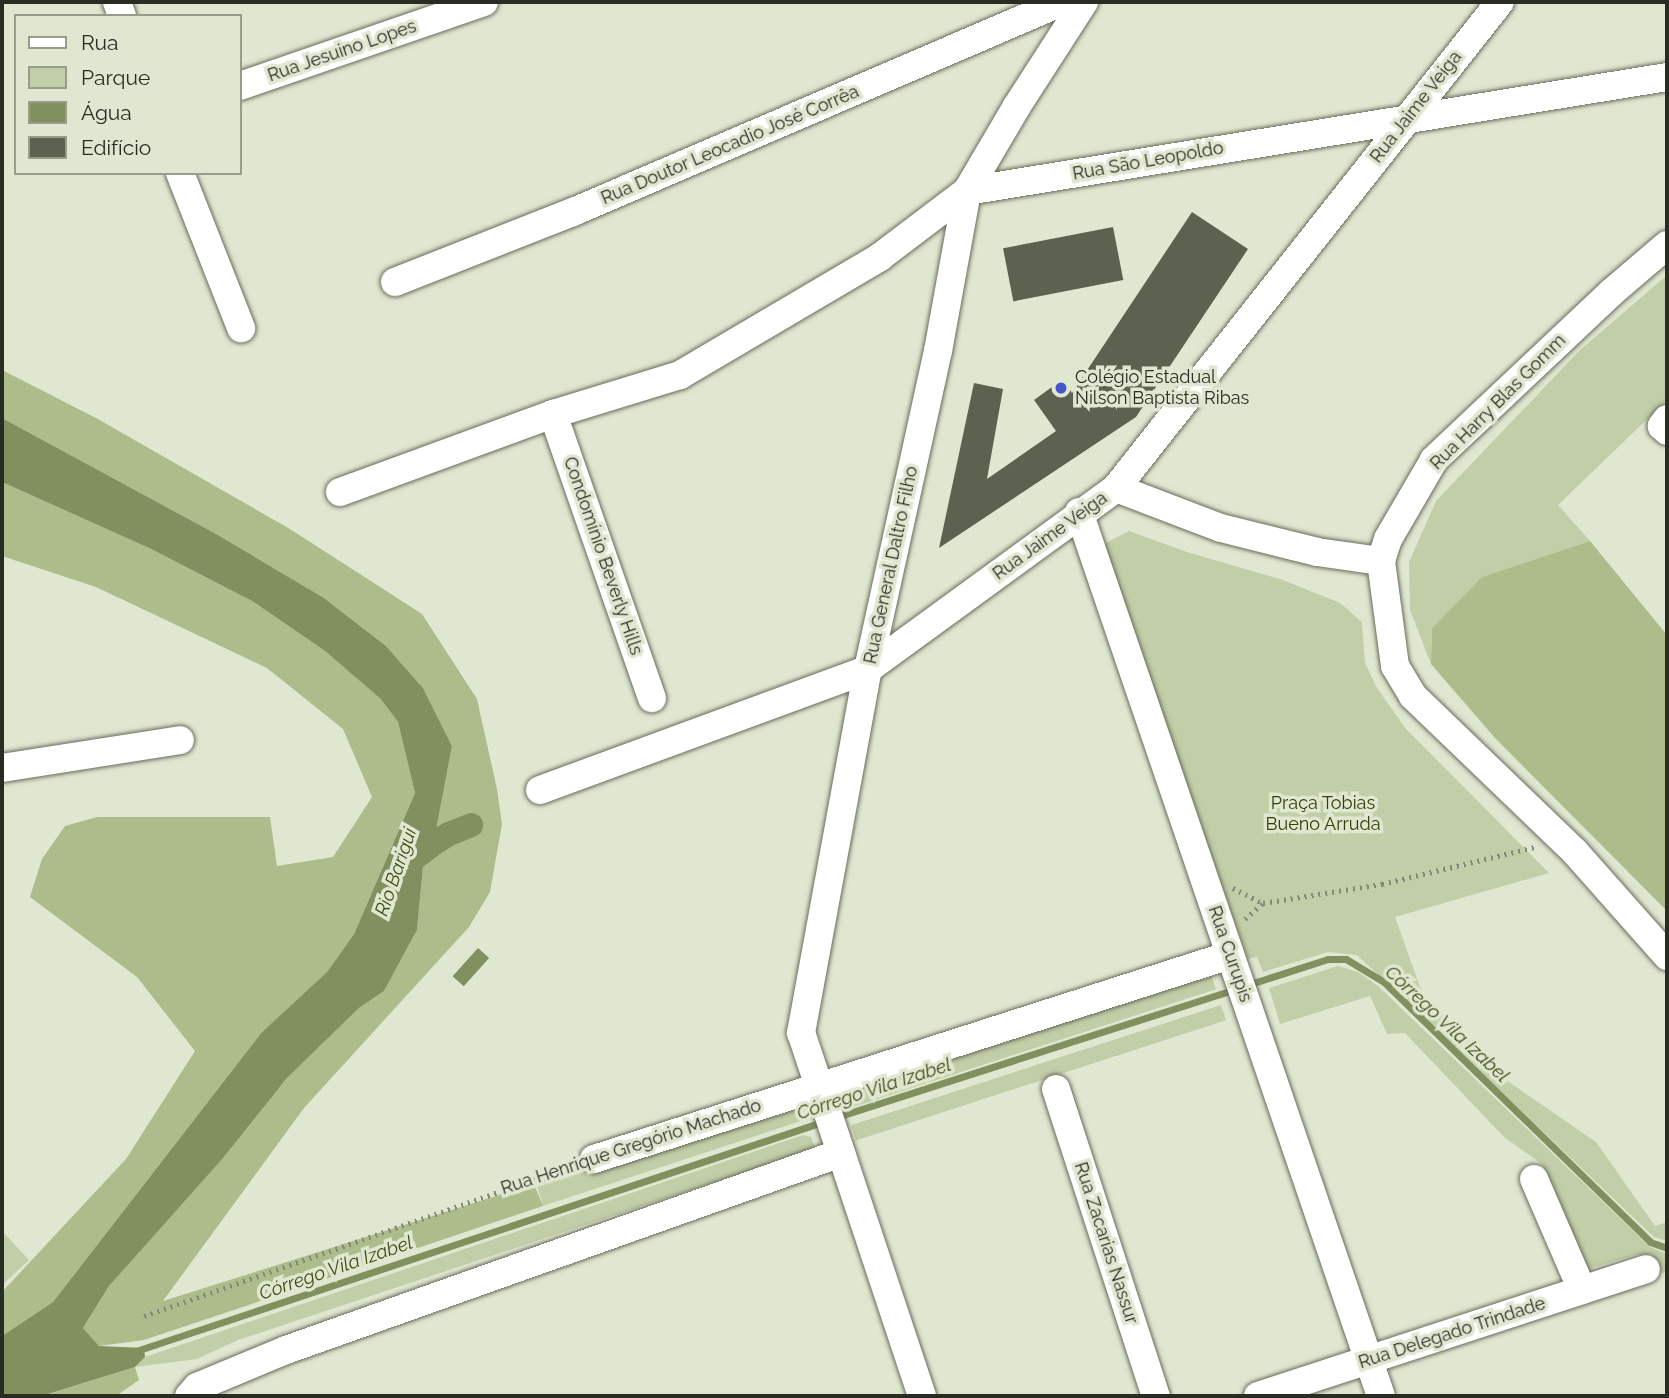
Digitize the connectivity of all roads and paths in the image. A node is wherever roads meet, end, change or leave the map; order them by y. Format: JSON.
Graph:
{"nodes":[{"id":1,"x":484,"y":2,"type":"edge"},
{"id":2,"x":1062,"y":2,"type":"edge"},
{"id":3,"x":1084,"y":2,"type":"edge"},
{"id":4,"x":1500,"y":2,"type":"edge"},
{"id":5,"x":1667,"y":77,"type":"edge"},
{"id":6,"x":242,"y":85,"type":"edge"},
{"id":7,"x":1407,"y":117,"type":"junction"},
{"id":8,"x":181,"y":175,"type":"edge"},
{"id":9,"x":967,"y":191,"type":"junction"},
{"id":10,"x":1667,"y":245,"type":"edge"},
{"id":11,"x":395,"y":282,"type":"dead end"},
{"id":12,"x":241,"y":328,"type":"dead end"},
{"id":13,"x":554,"y":414,"type":"junction"},
{"id":14,"x":1116,"y":488,"type":"junction"},
{"id":15,"x":340,"y":492,"type":"dead end"},
{"id":16,"x":1079,"y":512,"type":"junction"},
{"id":17,"x":1381,"y":561,"type":"junction"},
{"id":18,"x":868,"y":669,"type":"junction"},
{"id":19,"x":652,"y":698,"type":"dead end"},
{"id":20,"x":180,"y":740,"type":"dead end"},
{"id":21,"x":2,"y":768,"type":"edge"},
{"id":22,"x":540,"y":790,"type":"dead end"},
{"id":23,"x":1569,"y":846,"type":"junction"},
{"id":24,"x":1667,"y":956,"type":"edge"},
{"id":25,"x":1232,"y":961,"type":"junction"},
{"id":26,"x":1056,"y":1089,"type":"dead end"},
{"id":27,"x":821,"y":1094,"type":"junction"},
{"id":28,"x":837,"y":1142,"type":"junction"},
{"id":29,"x":594,"y":1160,"type":"joint"},
{"id":30,"x":1534,"y":1179,"type":"dead end"},
{"id":31,"x":1646,"y":1269,"type":"dead end"},
{"id":32,"x":1583,"y":1290,"type":"junction"},
{"id":33,"x":144,"y":1316,"type":"dead end"},
{"id":34,"x":1368,"y":1360,"type":"junction"},
{"id":35,"x":189,"y":1396,"type":"edge"},
{"id":36,"x":922,"y":1396,"type":"edge"},
{"id":37,"x":1156,"y":1396,"type":"edge"},
{"id":38,"x":1258,"y":1396,"type":"edge"},
{"id":39,"x":1381,"y":1396,"type":"edge"}],
"edges":[{"from":1,"to":6,"type":"street","name":"Rua Jesuino Lopes"},
{"from":2,"to":11,"type":"street","name":"Rua Doutor Leocadio José Corrêa"},
{"from":3,"to":9,"type":"street","name":"Rua General Daltro Filho"},
{"from":4,"to":7,"type":"street","name":"Rua Jaime Veiga"},
{"from":5,"to":7,"type":"street","name":"Rua São Leopoldo"},
{"from":7,"to":9,"type":"street","name":"Rua São Leopoldo"},
{"from":7,"to":14,"type":"street","name":"Rua Jaime Veiga"},
{"from":8,"to":12,"type":"street"},
{"from":9,"to":13,"type":"street","name":"Rua São Leopoldo"},
{"from":9,"to":18,"type":"street","name":"Rua General Daltro Filho"},
{"from":10,"to":17,"type":"street","name":"Rua Harry Blas Gomm"},
{"from":13,"to":15,"type":"street"},
{"from":13,"to":19,"type":"street","name":"Condomínio Beverly Hills"},
{"from":14,"to":16,"type":"street","name":"Rua Jaime Veiga"},
{"from":14,"to":17,"type":"street"},
{"from":16,"to":18,"type":"street","name":"Rua Jaime Veiga"},
{"from":16,"to":25,"type":"street","name":"Rua Curupis"},
{"from":17,"to":23,"type":"street","name":"Rua Harry Blas Gomm"},
{"from":18,"to":22,"type":"street","name":"Rua Jaime Veiga"},
{"from":18,"to":27,"type":"street","name":"Rua General Daltro Filho"},
{"from":20,"to":21,"type":"street"},
{"from":23,"to":24,"type":"street","name":"Rua Harry Blas Gomm"},
{"from":23,"to":25,"type":"path"},
{"from":25,"to":27,"type":"street","name":"Rua Henrique Gregório Machado"},
{"from":25,"to":34,"type":"street","name":"Rua Curupis"},
{"from":26,"to":37,"type":"street","name":"Rua Zacarias Nassur"},
{"from":27,"to":28,"type":"street","name":"Rua General Daltro Filho"},
{"from":27,"to":29,"type":"street","name":"Rua Henrique Gregório Machado"},
{"from":28,"to":35,"type":"street"},
{"from":28,"to":36,"type":"street","name":"Rua General Daltro Filho"},
{"from":29,"to":33,"type":"path","name":"Rua Henrique Gregório Machado"},
{"from":30,"to":32,"type":"street"},
{"from":31,"to":32,"type":"street","name":"Rua Delegado Trindade"},
{"from":32,"to":34,"type":"street","name":"Rua Delegado Trindade"},
{"from":34,"to":38,"type":"street","name":"Rua Delegado Trindade"},
{"from":34,"to":39,"type":"street","name":"Rua Curupis"}]}
